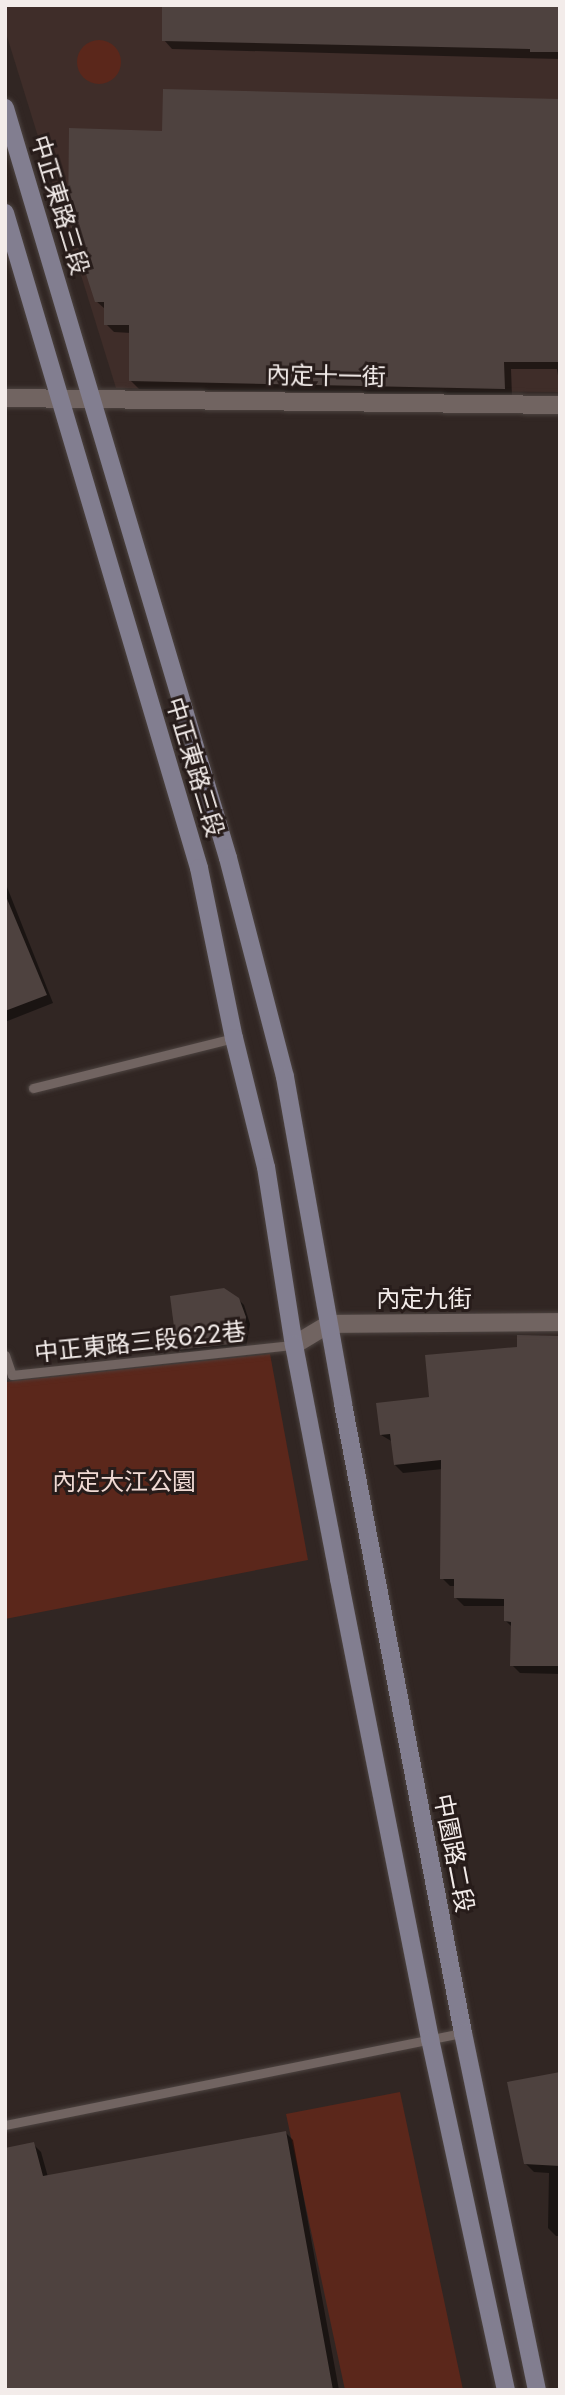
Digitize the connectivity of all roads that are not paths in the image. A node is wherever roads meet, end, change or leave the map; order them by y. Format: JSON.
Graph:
{"nodes":[{"id":1,"x":5,"y":108,"type":"edge"},
{"id":2,"x":5,"y":213,"type":"edge"},
{"id":3,"x":91,"y":396,"type":"junction"},
{"id":4,"x":5,"y":398,"type":"edge"},
{"id":5,"x":60,"y":398,"type":"junction"},
{"id":6,"x":560,"y":405,"type":"edge"},
{"id":7,"x":234,"y":1038,"type":"junction"},
{"id":8,"x":33,"y":1088,"type":"dead end"},
{"id":9,"x":560,"y":1322,"type":"edge"},
{"id":10,"x":329,"y":1324,"type":"junction"},
{"id":11,"x":294,"y":1345,"type":"junction"},
{"id":12,"x":5,"y":1355,"type":"edge"},
{"id":13,"x":463,"y":2033,"type":"junction"},
{"id":14,"x":430,"y":2039,"type":"junction"},
{"id":15,"x":5,"y":2125,"type":"edge"},
{"id":16,"x":506,"y":2390,"type":"edge"},
{"id":17,"x":537,"y":2390,"type":"edge"}],
"edges":[{"from":1,"to":3,"type":"main road","name":"中正東路三段"},
{"from":2,"to":5,"type":"main road","name":"中正東路三段"},
{"from":3,"to":5,"type":"street","name":"內定十一街"},
{"from":3,"to":6,"type":"street","name":"內定十一街"},
{"from":3,"to":10,"type":"main road","name":"中正東路三段"},
{"from":4,"to":5,"type":"street","name":"內定十一街"},
{"from":5,"to":7,"type":"main road","name":"中正東路三段"},
{"from":7,"to":8,"type":"lane"},
{"from":7,"to":11,"type":"main road","name":"中正東路三段"},
{"from":9,"to":10,"type":"street","name":"內定九街"},
{"from":10,"to":11,"type":"street"},
{"from":10,"to":13,"type":"main road","name":"中園路二段"},
{"from":11,"to":12,"type":"lane","name":"中正東路三段622巷"},
{"from":11,"to":14,"type":"main road"},
{"from":13,"to":14,"type":"lane"},
{"from":13,"to":17,"type":"main road","name":"中園路二段"},
{"from":14,"to":15,"type":"lane"},
{"from":14,"to":16,"type":"main road"}]}
